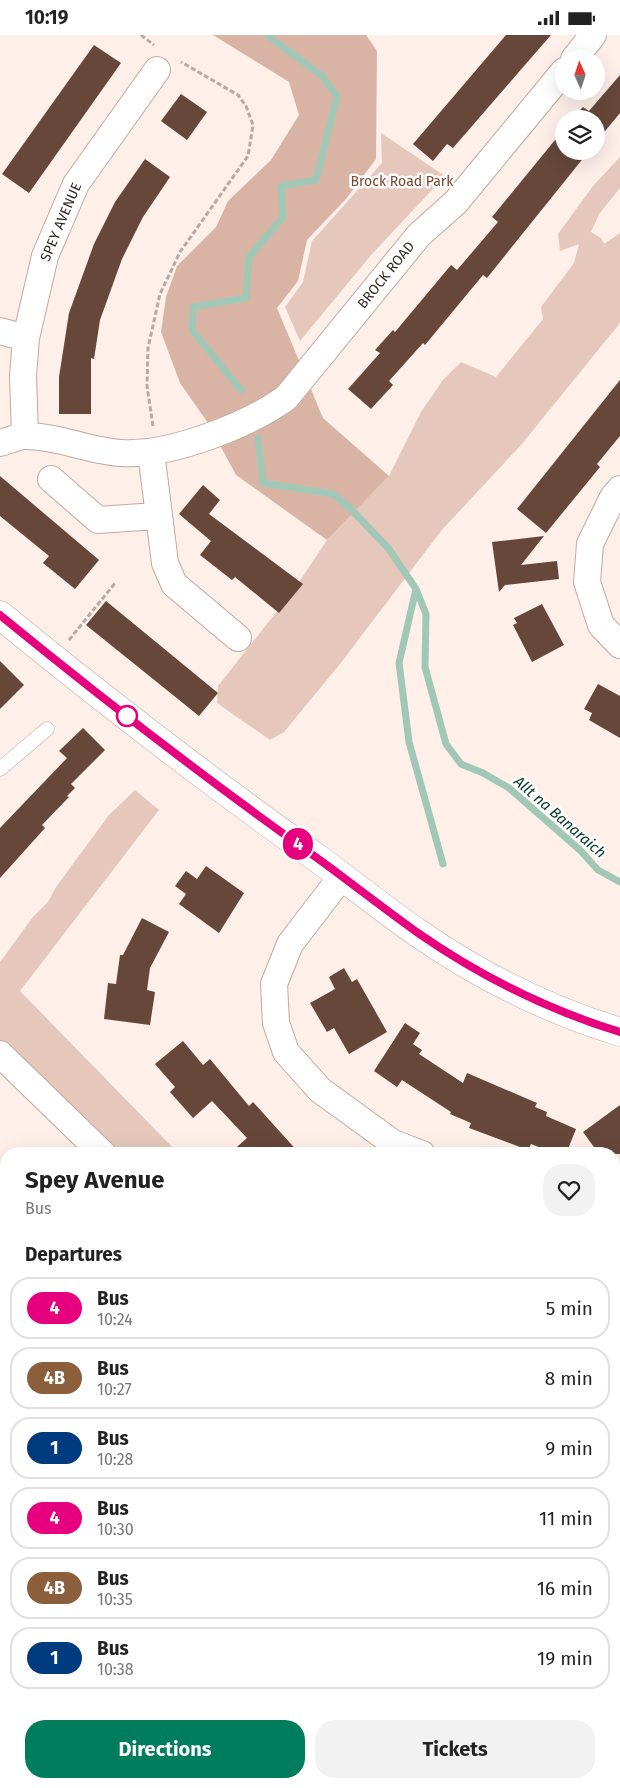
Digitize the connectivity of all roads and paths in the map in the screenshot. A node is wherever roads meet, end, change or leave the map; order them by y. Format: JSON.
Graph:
{"nodes":[{"id":1,"x":141,"y":35,"type":"edge"},
{"id":2,"x":593,"y":35,"type":"edge"},
{"id":3,"x":581,"y":50,"type":"edge"},
{"id":4,"x":162,"y":58,"type":"junction"},
{"id":5,"x":555,"y":82,"type":"edge"},
{"id":6,"x":0,"y":331,"type":"edge"},
{"id":7,"x":26,"y":337,"type":"junction"},
{"id":8,"x":25,"y":436,"type":"junction"},
{"id":9,"x":152,"y":442,"type":"junction"},
{"id":10,"x":0,"y":443,"type":"edge"},
{"id":11,"x":51,"y":479,"type":"dead end"},
{"id":12,"x":620,"y":489,"type":"edge"},
{"id":13,"x":158,"y":516,"type":"junction"},
{"id":14,"x":116,"y":582,"type":"dead end"},
{"id":15,"x":0,"y":615,"type":"edge"},
{"id":16,"x":238,"y":638,"type":"dead end"},
{"id":17,"x":620,"y":645,"type":"edge"},
{"id":18,"x":63,"y":647,"type":"dead end"},
{"id":19,"x":47,"y":729,"type":"dead end"},
{"id":20,"x":0,"y":769,"type":"edge"},
{"id":21,"x":342,"y":876,"type":"junction"},
{"id":22,"x":620,"y":1032,"type":"edge"},
{"id":23,"x":0,"y":1055,"type":"edge"},
{"id":24,"x":96,"y":1147,"type":"edge"},
{"id":25,"x":404,"y":1147,"type":"edge"}],
"edges":[{"from":1,"to":4,"type":"path"},
{"from":2,"to":3,"type":"street"},
{"from":4,"to":7,"type":"street","name":"SPEY AVENUE"},
{"from":4,"to":9,"type":"path"},
{"from":5,"to":9,"type":"street","name":"BROCK ROAD"},
{"from":6,"to":7,"type":"street"},
{"from":7,"to":8,"type":"street","name":"SPEY AVENUE"},
{"from":8,"to":9,"type":"street","name":"BROCK ROAD"},
{"from":8,"to":10,"type":"street"},
{"from":9,"to":13,"type":"street"},
{"from":11,"to":13,"type":"street"},
{"from":12,"to":17,"type":"street"},
{"from":13,"to":16,"type":"street"},
{"from":14,"to":18,"type":"path"},
{"from":15,"to":21,"type":"street"},
{"from":19,"to":20,"type":"lane"},
{"from":21,"to":22,"type":"street"},
{"from":21,"to":25,"type":"street"},
{"from":23,"to":24,"type":"street"}]}
